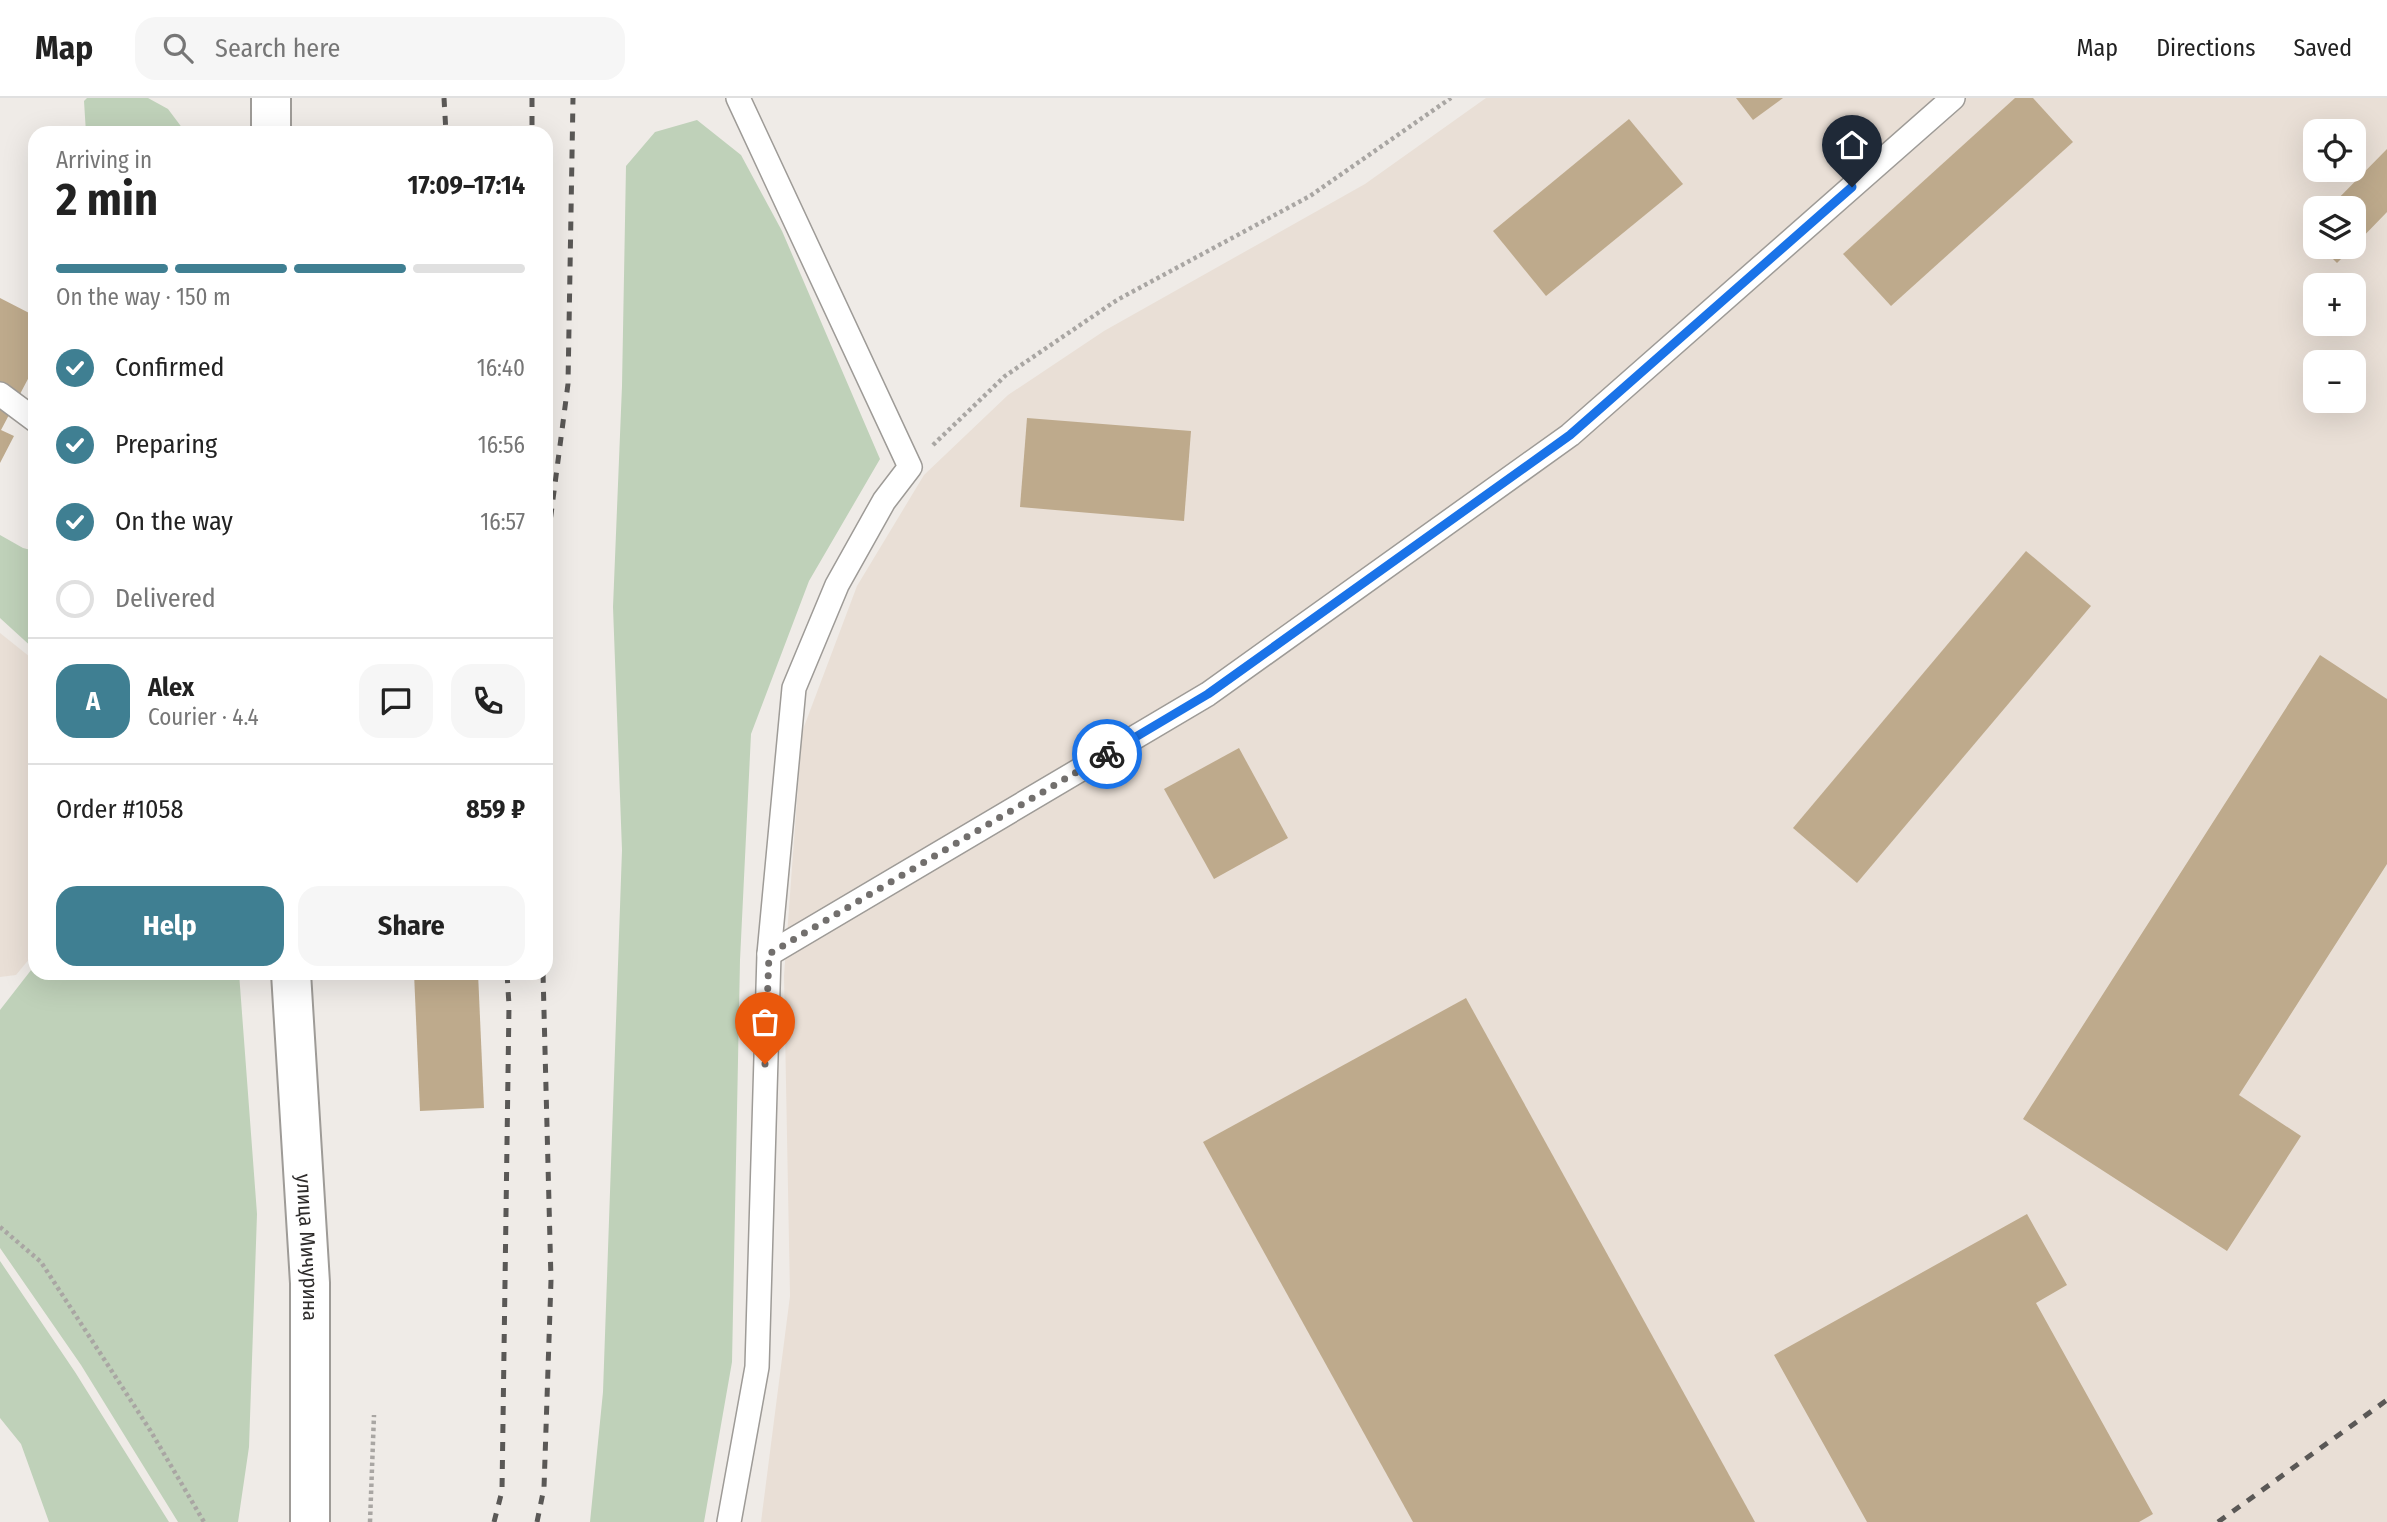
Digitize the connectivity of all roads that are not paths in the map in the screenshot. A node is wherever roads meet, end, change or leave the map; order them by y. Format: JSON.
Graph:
{"nodes":[{"id":1,"x":271,"y":98,"type":"edge"},
{"id":2,"x":738,"y":98,"type":"edge"},
{"id":3,"x":1953,"y":98,"type":"edge"},
{"id":4,"x":271,"y":126,"type":"edge"},
{"id":5,"x":0,"y":394,"type":"edge"},
{"id":6,"x":28,"y":415,"type":"edge"},
{"id":7,"x":769,"y":954,"type":"junction"},
{"id":8,"x":291,"y":980,"type":"edge"},
{"id":9,"x":310,"y":1522,"type":"edge"},
{"id":10,"x":729,"y":1522,"type":"edge"}],
"edges":[{"from":1,"to":4,"type":"main road"},
{"from":2,"to":7,"type":"lane"},
{"from":3,"to":7,"type":"lane"},
{"from":5,"to":6,"type":"lane"},
{"from":7,"to":10,"type":"lane"},
{"from":8,"to":9,"type":"main road","name":"улица Мичурина"}]}
